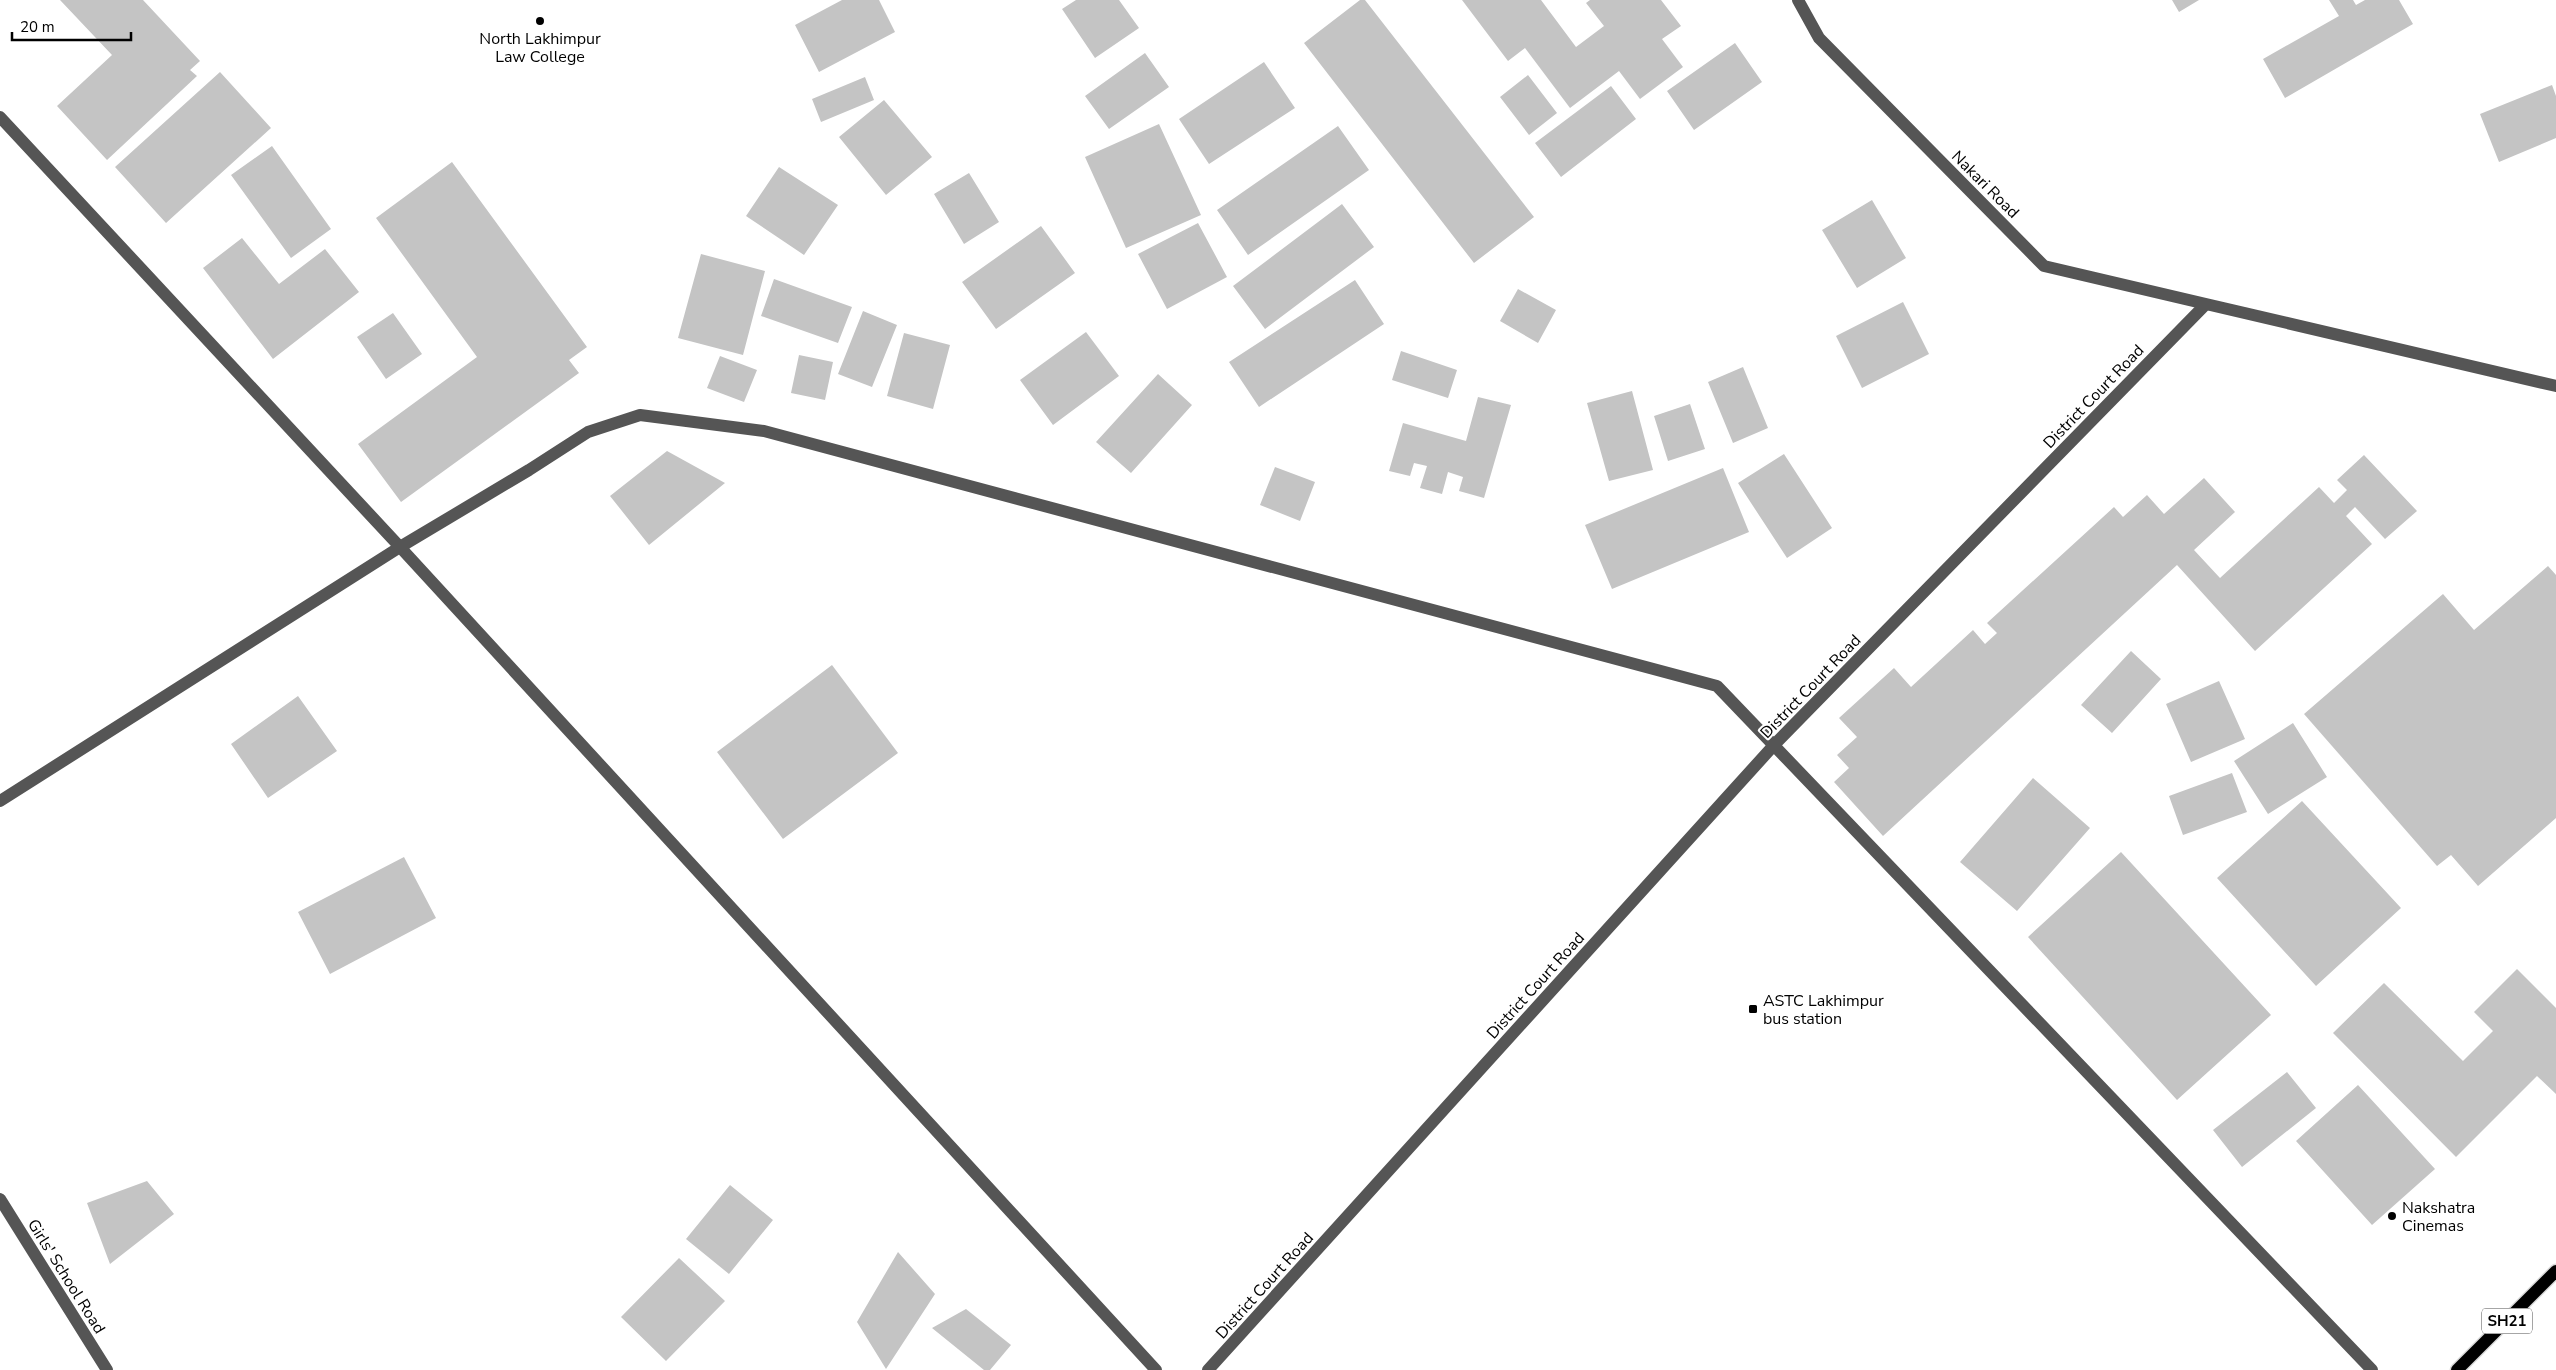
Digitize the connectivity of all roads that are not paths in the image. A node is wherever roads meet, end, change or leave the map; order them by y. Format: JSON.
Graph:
{"nodes":[{"id":1,"x":1798,"y":0,"type":"edge"},
{"id":2,"x":0,"y":116,"type":"edge"},
{"id":3,"x":2206,"y":304,"type":"junction"},
{"id":4,"x":2556,"y":386,"type":"edge"},
{"id":5,"x":400,"y":547,"type":"junction"},
{"id":6,"x":1775,"y":744,"type":"junction"},
{"id":7,"x":0,"y":801,"type":"edge"},
{"id":8,"x":0,"y":1199,"type":"edge"},
{"id":9,"x":2556,"y":1271,"type":"edge"},
{"id":10,"x":107,"y":1370,"type":"edge"},
{"id":11,"x":1156,"y":1370,"type":"edge"},
{"id":12,"x":1208,"y":1370,"type":"edge"},
{"id":13,"x":2372,"y":1370,"type":"edge"},
{"id":14,"x":2457,"y":1370,"type":"edge"}],
"edges":[{"from":1,"to":3,"type":"street","name":"Nakari Road"},
{"from":2,"to":5,"type":"street"},
{"from":3,"to":4,"type":"street"},
{"from":3,"to":6,"type":"street","name":"District Court Road"},
{"from":5,"to":6,"type":"street"},
{"from":5,"to":7,"type":"street"},
{"from":5,"to":11,"type":"street"},
{"from":6,"to":12,"type":"street","name":"District Court Road"},
{"from":6,"to":13,"type":"street"},
{"from":8,"to":10,"type":"street","name":"Girls' School Road"},
{"from":9,"to":14,"type":"main road","number":"SH21"}]}
